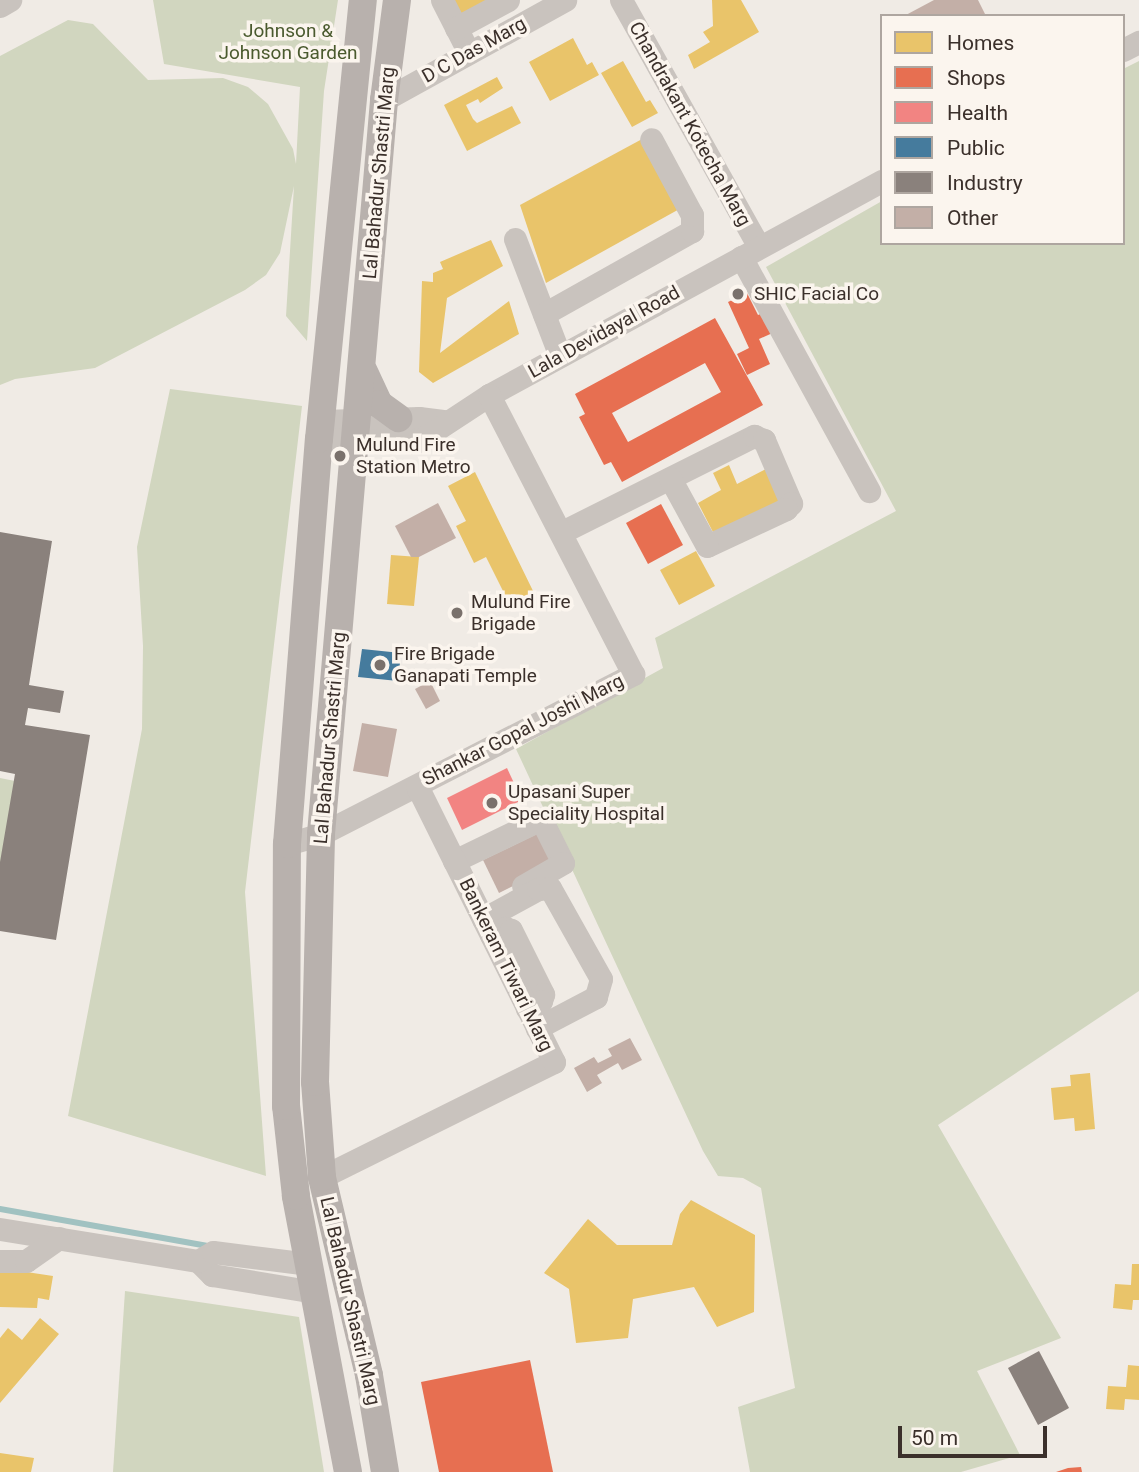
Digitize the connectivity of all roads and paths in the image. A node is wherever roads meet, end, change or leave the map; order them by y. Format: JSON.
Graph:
{"nodes":[{"id":1,"x":10,"y":0,"type":"edge"},
{"id":2,"x":363,"y":0,"type":"edge"},
{"id":3,"x":397,"y":0,"type":"edge"},
{"id":4,"x":442,"y":0,"type":"edge"},
{"id":5,"x":508,"y":0,"type":"edge"},
{"id":6,"x":565,"y":0,"type":"edge"},
{"id":7,"x":621,"y":0,"type":"edge"},
{"id":8,"x":0,"y":6,"type":"edge"},
{"id":9,"x":456,"y":28,"type":"junction"},
{"id":10,"x":469,"y":53,"type":"junction"},
{"id":11,"x":384,"y":100,"type":"junction"},
{"id":12,"x":651,"y":139,"type":"dead end"},
{"id":13,"x":880,"y":182,"type":"edge"},
{"id":14,"x":515,"y":239,"type":"dead end"},
{"id":15,"x":750,"y":252,"type":"junction"},
{"id":16,"x":544,"y":314,"type":"junction"},
{"id":17,"x":560,"y":356,"type":"junction"},
{"id":18,"x":363,"y":369,"type":"junction"},
{"id":19,"x":488,"y":395,"type":"junction"},
{"id":20,"x":398,"y":418,"type":"junction"},
{"id":21,"x":445,"y":421,"type":"junction"},
{"id":22,"x":320,"y":430,"type":"junction"},
{"id":23,"x":358,"y":431,"type":"junction"},
{"id":24,"x":670,"y":478,"type":"junction"},
{"id":25,"x":869,"y":491,"type":"dead end"},
{"id":26,"x":562,"y":532,"type":"junction"},
{"id":27,"x":417,"y":786,"type":"junction"},
{"id":28,"x":321,"y":834,"type":"junction"},
{"id":29,"x":287,"y":844,"type":"junction"},
{"id":30,"x":458,"y":860,"type":"junction"},
{"id":31,"x":487,"y":919,"type":"junction"},
{"id":32,"x":535,"y":1016,"type":"junction"},
{"id":33,"x":322,"y":1177,"type":"junction"},
{"id":34,"x":0,"y":1229,"type":"edge"},
{"id":35,"x":59,"y":1238,"type":"junction"},
{"id":36,"x":0,"y":1261,"type":"edge"},
{"id":37,"x":198,"y":1261,"type":"junction"},
{"id":38,"x":309,"y":1264,"type":"junction"},
{"id":39,"x":315,"y":1292,"type":"junction"},
{"id":40,"x":348,"y":1472,"type":"edge"},
{"id":41,"x":385,"y":1472,"type":"edge"}],
"edges":[{"from":1,"to":8,"type":"street"},
{"from":2,"to":22,"type":"main road","name":"Lal Bahadur Shastri Marg"},
{"from":3,"to":11,"type":"main road","name":"Lal Bahadur Shastri Marg"},
{"from":4,"to":9,"type":"street"},
{"from":5,"to":9,"type":"street"},
{"from":6,"to":10,"type":"street","name":"D C Das Marg"},
{"from":7,"to":15,"type":"street","name":"Chandrakant Kotecha Marg"},
{"from":9,"to":10,"type":"street"},
{"from":10,"to":11,"type":"street","name":"D C Das Marg"},
{"from":11,"to":18,"type":"main road","name":"Lal Bahadur Shastri Marg"},
{"from":12,"to":16,"type":"street"},
{"from":13,"to":15,"type":"street","name":"Lala Devidayal Road"},
{"from":14,"to":16,"type":"street"},
{"from":15,"to":17,"type":"street","name":"Lala Devidayal Road"},
{"from":15,"to":25,"type":"street","name":"Chandrakant Kotecha Marg"},
{"from":16,"to":17,"type":"street"},
{"from":17,"to":19,"type":"street","name":"Lala Devidayal Road"},
{"from":18,"to":20,"type":"main road"},
{"from":18,"to":23,"type":"main road","name":"Lal Bahadur Shastri Marg"},
{"from":19,"to":21,"type":"street","name":"Lala Devidayal Road"},
{"from":19,"to":26,"type":"street","name":"Shankar Gopal Joshi Marg"},
{"from":20,"to":21,"type":"street"},
{"from":20,"to":23,"type":"street"},
{"from":21,"to":23,"type":"street","name":"Lala Devidayal Road"},
{"from":22,"to":23,"type":"street","name":"Lala Devidayal Road"},
{"from":22,"to":29,"type":"main road","name":"Lal Bahadur Shastri Marg"},
{"from":23,"to":28,"type":"main road","name":"Lal Bahadur Shastri Marg"},
{"from":24,"to":24,"type":"street"},
{"from":24,"to":26,"type":"street"},
{"from":26,"to":27,"type":"street","name":"Shankar Gopal Joshi Marg"},
{"from":27,"to":28,"type":"street","name":"Shankar Gopal Joshi Marg"},
{"from":27,"to":30,"type":"street","name":"Bankeram Tiwari Marg"},
{"from":28,"to":29,"type":"street","name":"Shankar Gopal Joshi Marg"},
{"from":28,"to":33,"type":"main road","name":"Lal Bahadur Shastri Marg"},
{"from":29,"to":38,"type":"main road","name":"Lal Bahadur Shastri Marg"},
{"from":30,"to":31,"type":"street","name":"Bankeram Tiwari Marg"},
{"from":30,"to":31,"type":"street"},
{"from":31,"to":32,"type":"street","name":"Bankeram Tiwari Marg"},
{"from":31,"to":32,"type":"street"},
{"from":32,"to":33,"type":"street","name":"Bankeram Tiwari Marg"},
{"from":33,"to":41,"type":"main road","name":"Lal Bahadur Shastri Marg"},
{"from":34,"to":35,"type":"street"},
{"from":35,"to":36,"type":"street"},
{"from":35,"to":37,"type":"street"},
{"from":37,"to":38,"type":"street"},
{"from":37,"to":39,"type":"street"},
{"from":38,"to":39,"type":"main road","name":"Lal Bahadur Shastri Marg"},
{"from":39,"to":40,"type":"main road","name":"Lal Bahadur Shastri Marg"}]}
